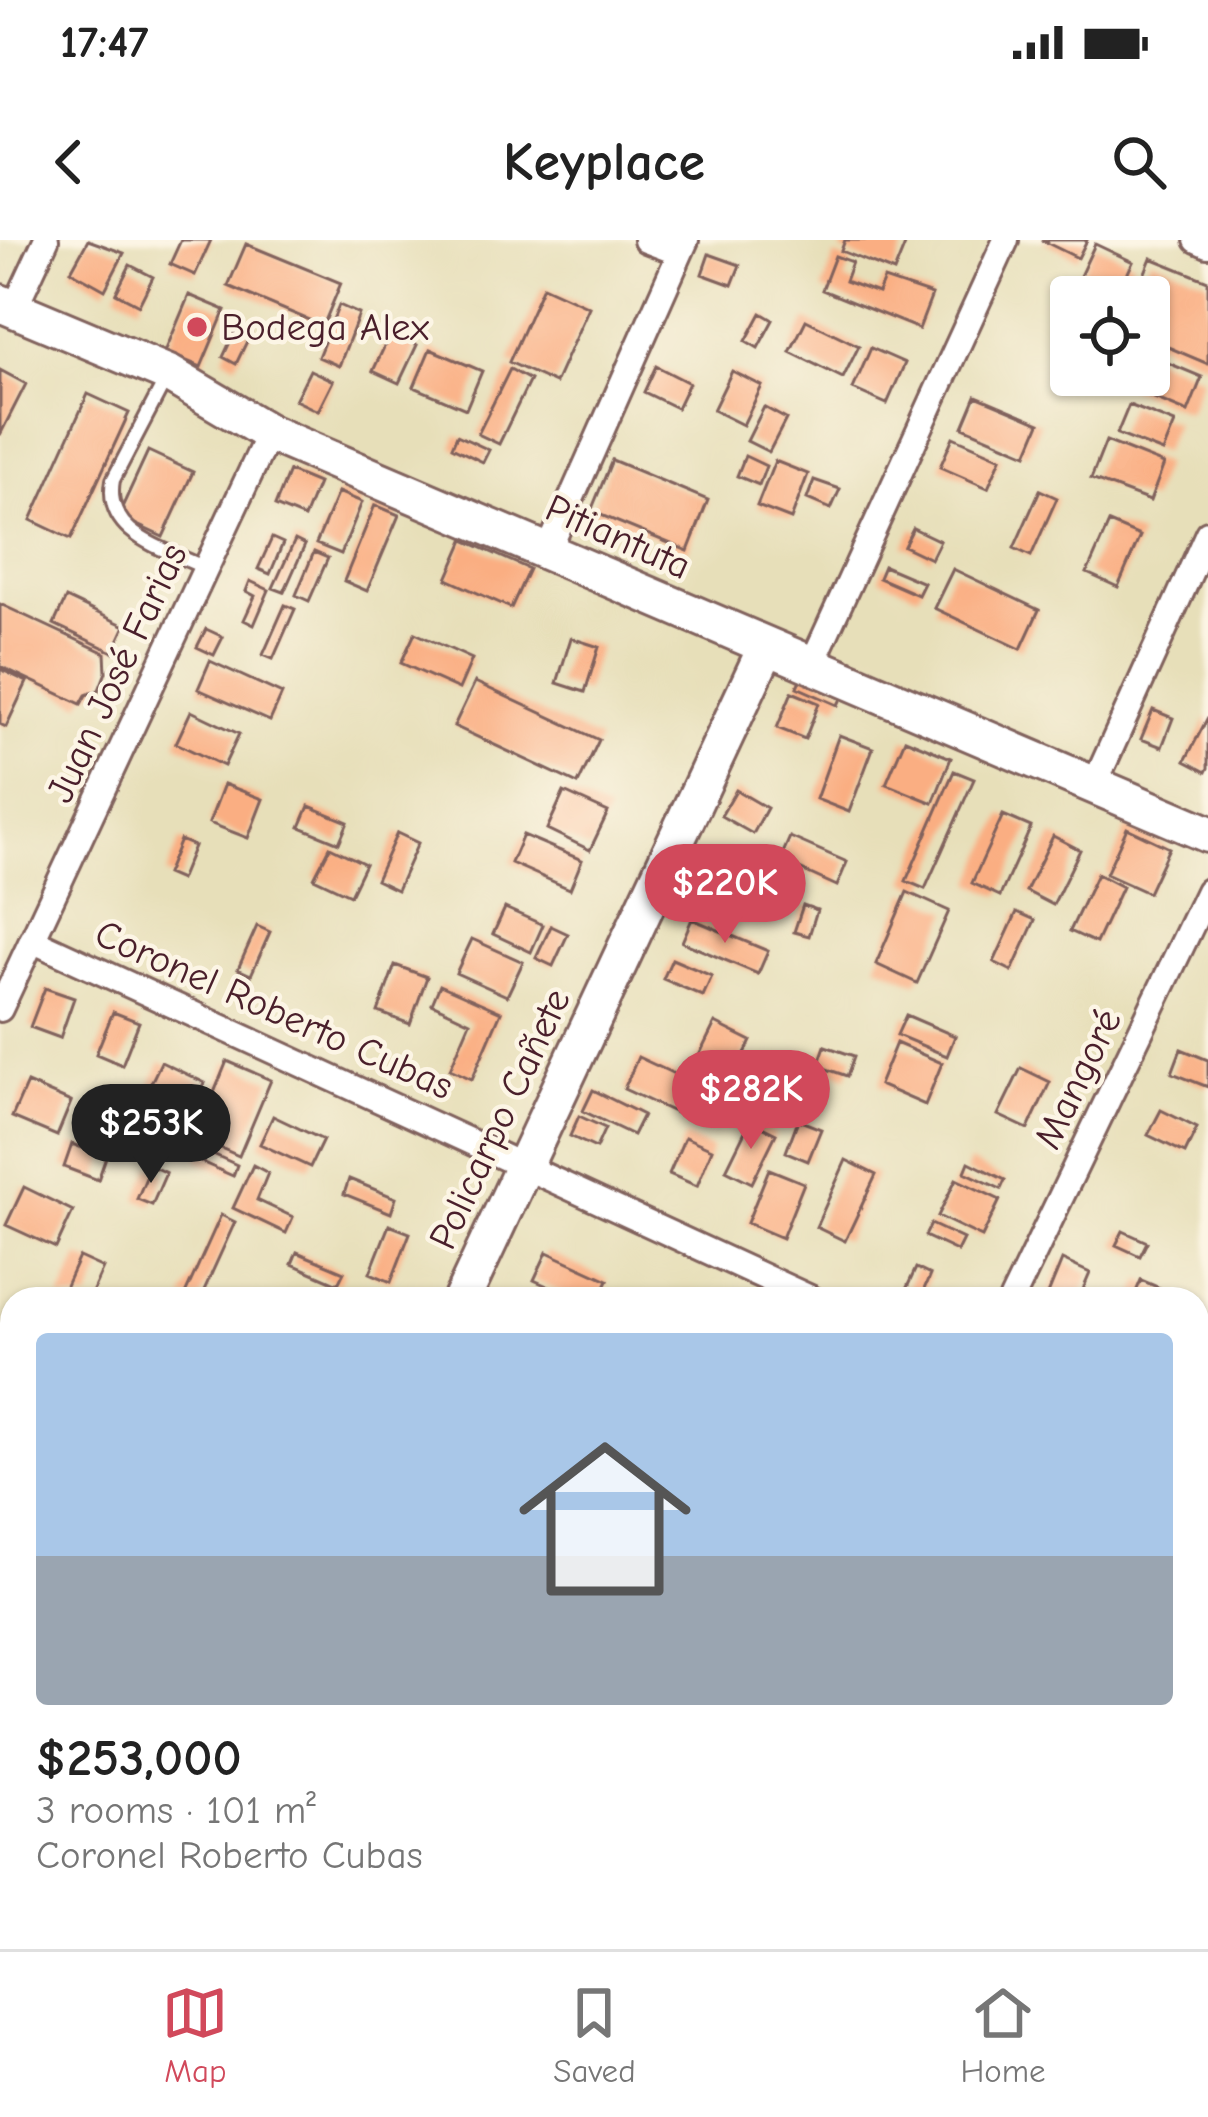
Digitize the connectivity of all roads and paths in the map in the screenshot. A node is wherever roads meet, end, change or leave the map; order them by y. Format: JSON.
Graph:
{"nodes":[{"id":1,"x":46,"y":240,"type":"edge"},
{"id":2,"x":646,"y":240,"type":"edge"},
{"id":3,"x":1006,"y":240,"type":"edge"},
{"id":4,"x":1197,"y":240,"type":"edge"},
{"id":5,"x":1208,"y":244,"type":"edge"},
{"id":6,"x":683,"y":247,"type":"edge"},
{"id":7,"x":7,"y":306,"type":"edge"},
{"id":8,"x":169,"y":374,"type":"junction"},
{"id":9,"x":269,"y":433,"type":"junction"},
{"id":10,"x":1208,"y":533,"type":"edge"},
{"id":11,"x":548,"y":551,"type":"junction"},
{"id":12,"x":205,"y":568,"type":"junction"},
{"id":13,"x":766,"y":648,"type":"junction"},
{"id":14,"x":812,"y":664,"type":"junction"},
{"id":15,"x":1095,"y":783,"type":"junction"},
{"id":16,"x":1208,"y":833,"type":"edge"},
{"id":17,"x":1208,"y":891,"type":"edge"},
{"id":18,"x":32,"y":940,"type":"junction"},
{"id":19,"x":0,"y":1009,"type":"edge"},
{"id":20,"x":527,"y":1164,"type":"junction"},
{"id":21,"x":468,"y":1287,"type":"edge"},
{"id":22,"x":787,"y":1287,"type":"edge"},
{"id":23,"x":1018,"y":1287,"type":"edge"}],
"edges":[{"from":1,"to":7,"type":"street"},
{"from":2,"to":6,"type":"street"},
{"from":3,"to":14,"type":"street"},
{"from":4,"to":5,"type":"street"},
{"from":6,"to":11,"type":"street"},
{"from":7,"to":8,"type":"street","name":"Pitiantuta"},
{"from":8,"to":9,"type":"street","name":"Pitiantuta"},
{"from":8,"to":12,"type":"lane"},
{"from":9,"to":11,"type":"street","name":"Pitiantuta"},
{"from":9,"to":12,"type":"street","name":"Juan José Farias"},
{"from":10,"to":15,"type":"street"},
{"from":11,"to":13,"type":"street","name":"Pitiantuta"},
{"from":12,"to":18,"type":"street","name":"Juan José Farias"},
{"from":13,"to":14,"type":"street","name":"Pitiantuta"},
{"from":13,"to":20,"type":"street","name":"Policarpo Cañete"},
{"from":14,"to":15,"type":"street","name":"Pitiantuta"},
{"from":15,"to":16,"type":"street","name":"Pitiantuta"},
{"from":17,"to":23,"type":"street","name":"Mangoré"},
{"from":18,"to":19,"type":"street","name":"Juan José Farias"},
{"from":18,"to":20,"type":"street","name":"Coronel Roberto Cubas"},
{"from":20,"to":21,"type":"street","name":"Policarpo Cañete"},
{"from":20,"to":22,"type":"street","name":"Coronel Roberto Cubas"}]}
